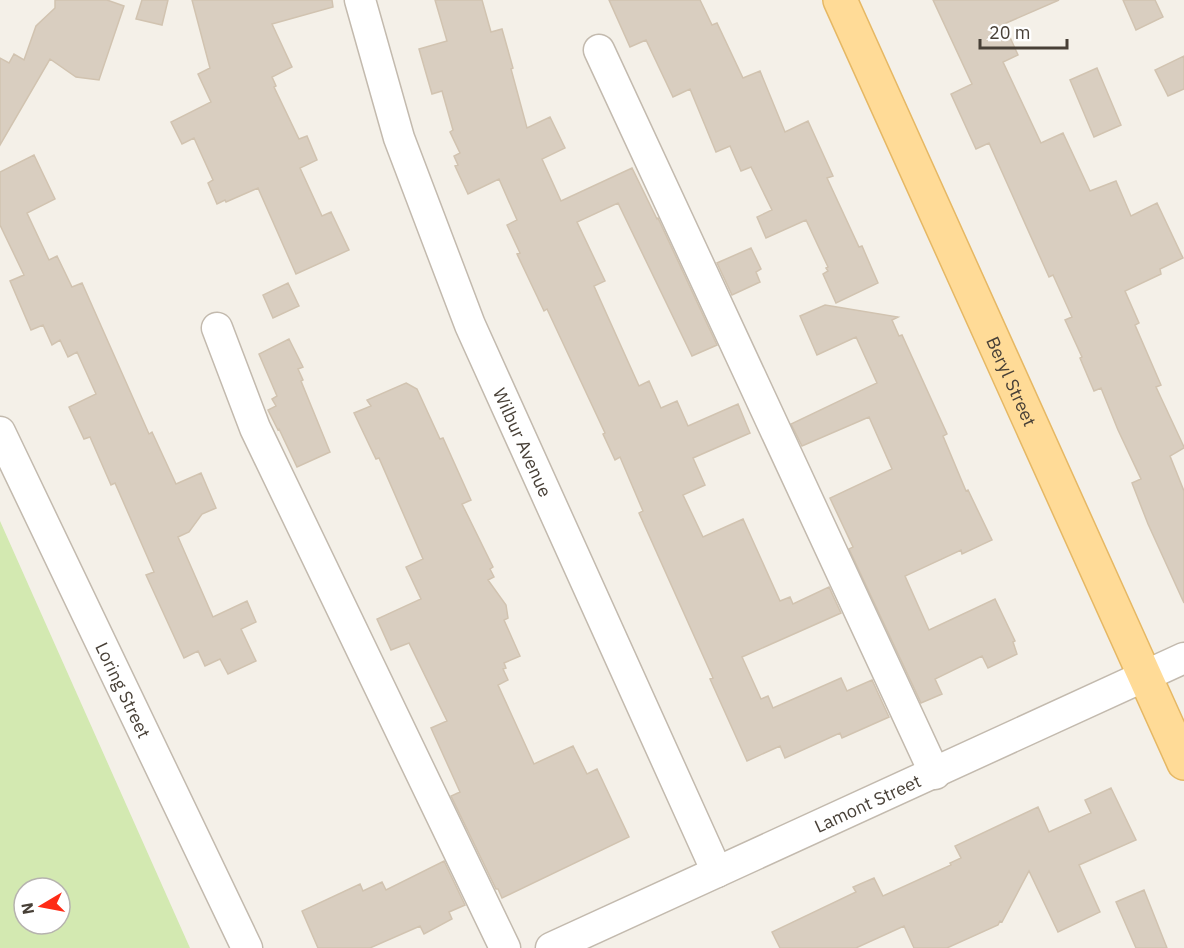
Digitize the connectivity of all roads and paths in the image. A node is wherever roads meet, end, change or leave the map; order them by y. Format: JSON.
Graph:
{"nodes":[{"id":1,"x":360,"y":0,"type":"edge"},
{"id":2,"x":840,"y":0,"type":"edge"},
{"id":3,"x":599,"y":50,"type":"dead end"},
{"id":4,"x":217,"y":328,"type":"dead end"},
{"id":5,"x":0,"y":432,"type":"edge"},
{"id":6,"x":1184,"y":658,"type":"edge"},
{"id":7,"x":1143,"y":676,"type":"junction"},
{"id":8,"x":1184,"y":763,"type":"edge"},
{"id":9,"x":935,"y":774,"type":"junction"},
{"id":10,"x":717,"y":872,"type":"junction"},
{"id":11,"x":247,"y":948,"type":"edge"},
{"id":12,"x":505,"y":948,"type":"edge"},
{"id":13,"x":551,"y":948,"type":"edge"}],
"edges":[{"from":1,"to":10,"type":"street","name":"Wilbur Avenue"},
{"from":2,"to":7,"type":"main road","name":"Beryl Street"},
{"from":3,"to":9,"type":"street"},
{"from":4,"to":12,"type":"street"},
{"from":5,"to":11,"type":"street","name":"Loring Street"},
{"from":6,"to":7,"type":"street","name":"Lamont Street"},
{"from":7,"to":8,"type":"main road","name":"Beryl Street"},
{"from":7,"to":9,"type":"street","name":"Lamont Street"},
{"from":9,"to":10,"type":"street","name":"Lamont Street"},
{"from":10,"to":13,"type":"street","name":"Lamont Street"}]}
